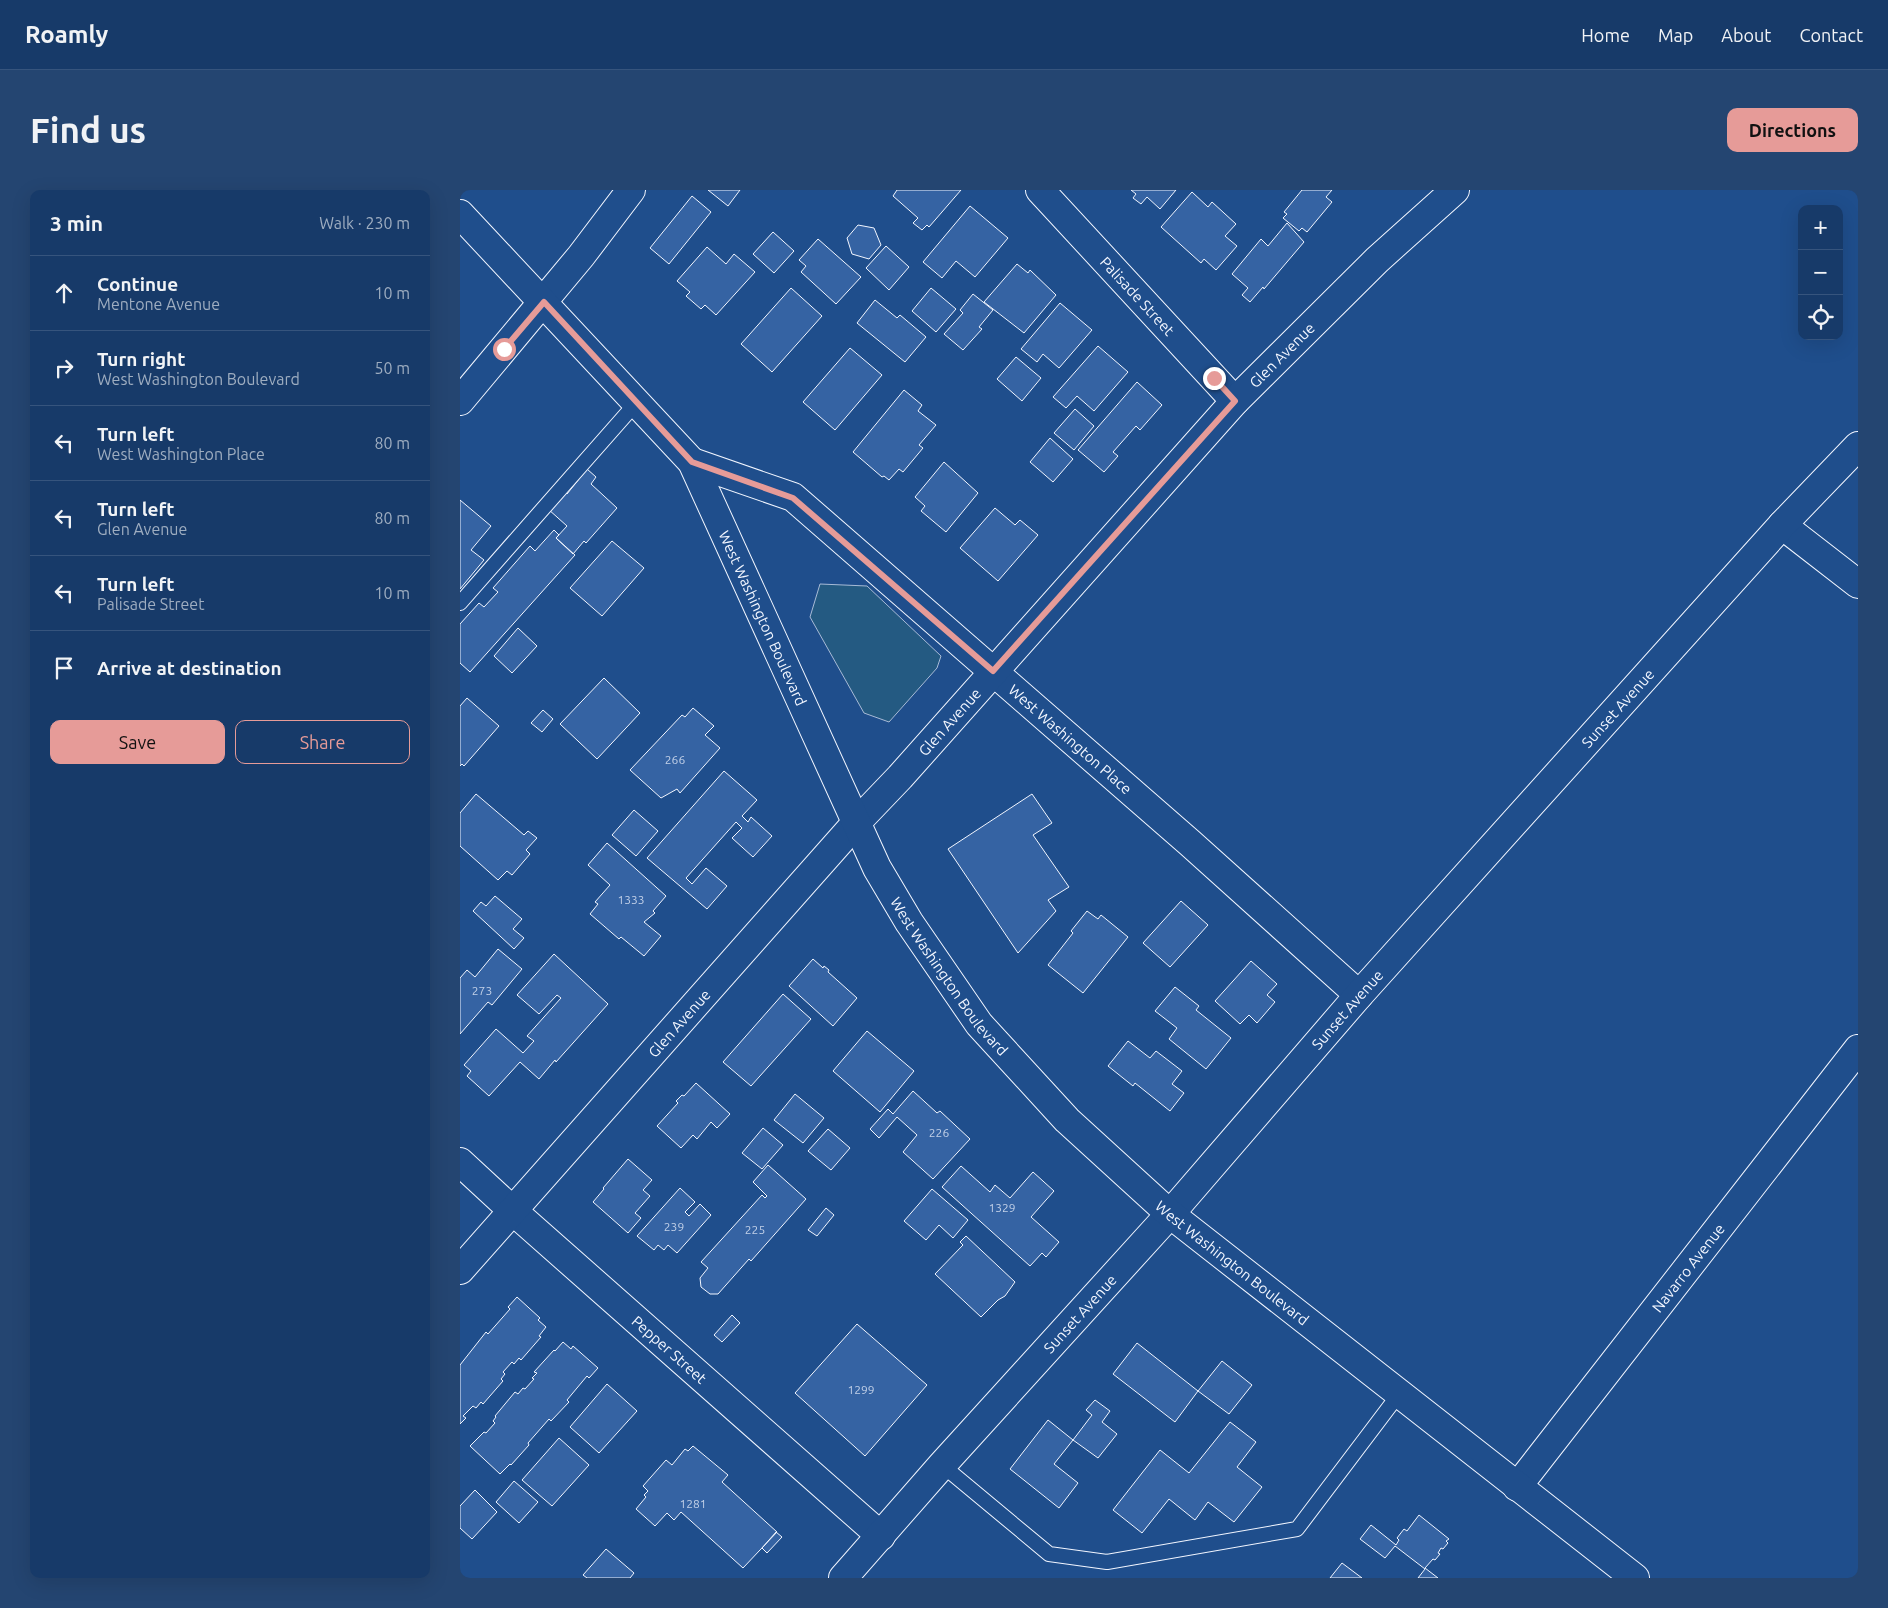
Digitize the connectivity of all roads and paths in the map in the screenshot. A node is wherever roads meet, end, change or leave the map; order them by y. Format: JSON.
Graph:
{"nodes":[{"id":1,"x":631,"y":190,"type":"edge"},
{"id":2,"x":1040,"y":190,"type":"edge"},
{"id":3,"x":1456,"y":190,"type":"edge"},
{"id":4,"x":460,"y":214,"type":"edge"},
{"id":5,"x":544,"y":302,"type":"junction"},
{"id":6,"x":460,"y":401,"type":"edge"},
{"id":7,"x":1235,"y":401,"type":"junction"},
{"id":8,"x":637,"y":402,"type":"junction"},
{"id":9,"x":1858,"y":446,"type":"edge"},
{"id":10,"x":692,"y":462,"type":"junction"},
{"id":11,"x":1782,"y":525,"type":"junction"},
{"id":12,"x":1858,"y":584,"type":"edge"},
{"id":13,"x":460,"y":603,"type":"edge"},
{"id":14,"x":993,"y":671,"type":"junction"},
{"id":15,"x":856,"y":823,"type":"junction"},
{"id":16,"x":1359,"y":995,"type":"junction"},
{"id":17,"x":1858,"y":1049,"type":"edge"},
{"id":18,"x":460,"y":1162,"type":"edge"},
{"id":19,"x":513,"y":1212,"type":"junction"},
{"id":20,"x":1170,"y":1214,"type":"junction"},
{"id":21,"x":460,"y":1270,"type":"edge"},
{"id":22,"x":1398,"y":1394,"type":"junction"},
{"id":23,"x":942,"y":1465,"type":"junction"},
{"id":24,"x":1517,"y":1487,"type":"junction"},
{"id":25,"x":881,"y":1536,"type":"junction"},
{"id":26,"x":843,"y":1578,"type":"edge"},
{"id":27,"x":1635,"y":1578,"type":"edge"}],
"edges":[{"from":1,"to":5,"type":"street"},
{"from":2,"to":7,"type":"street","name":"Palisade Street"},
{"from":3,"to":7,"type":"street","name":"Glen Avenue"},
{"from":4,"to":5,"type":"street","name":"West Washington Boulevard"},
{"from":5,"to":6,"type":"street"},
{"from":5,"to":8,"type":"street","name":"West Washington Boulevard"},
{"from":7,"to":14,"type":"street","name":"Glen Avenue"},
{"from":8,"to":10,"type":"street","name":"West Washington Boulevard"},
{"from":8,"to":13,"type":"lane"},
{"from":9,"to":11,"type":"street","name":"Sunset Avenue"},
{"from":10,"to":14,"type":"street","name":"West Washington Place"},
{"from":10,"to":15,"type":"street","name":"West Washington Boulevard"},
{"from":11,"to":12,"type":"street"},
{"from":11,"to":16,"type":"street","name":"Sunset Avenue"},
{"from":14,"to":15,"type":"street","name":"Glen Avenue"},
{"from":14,"to":16,"type":"street","name":"West Washington Place"},
{"from":15,"to":19,"type":"street","name":"Glen Avenue"},
{"from":15,"to":20,"type":"street","name":"West Washington Boulevard"},
{"from":16,"to":20,"type":"street","name":"Sunset Avenue"},
{"from":17,"to":24,"type":"street","name":"Navarro Avenue"},
{"from":18,"to":19,"type":"street","name":"Pepper Street"},
{"from":19,"to":21,"type":"street","name":"Glen Avenue"},
{"from":19,"to":25,"type":"street","name":"Pepper Street"},
{"from":20,"to":22,"type":"street","name":"West Washington Boulevard"},
{"from":20,"to":23,"type":"street","name":"Sunset Avenue"},
{"from":22,"to":23,"type":"lane"},
{"from":22,"to":24,"type":"street","name":"West Washington Boulevard"},
{"from":23,"to":25,"type":"street","name":"Sunset Avenue"},
{"from":24,"to":27,"type":"street","name":"West Washington Boulevard"},
{"from":25,"to":26,"type":"street","name":"Sunset Avenue"}]}
